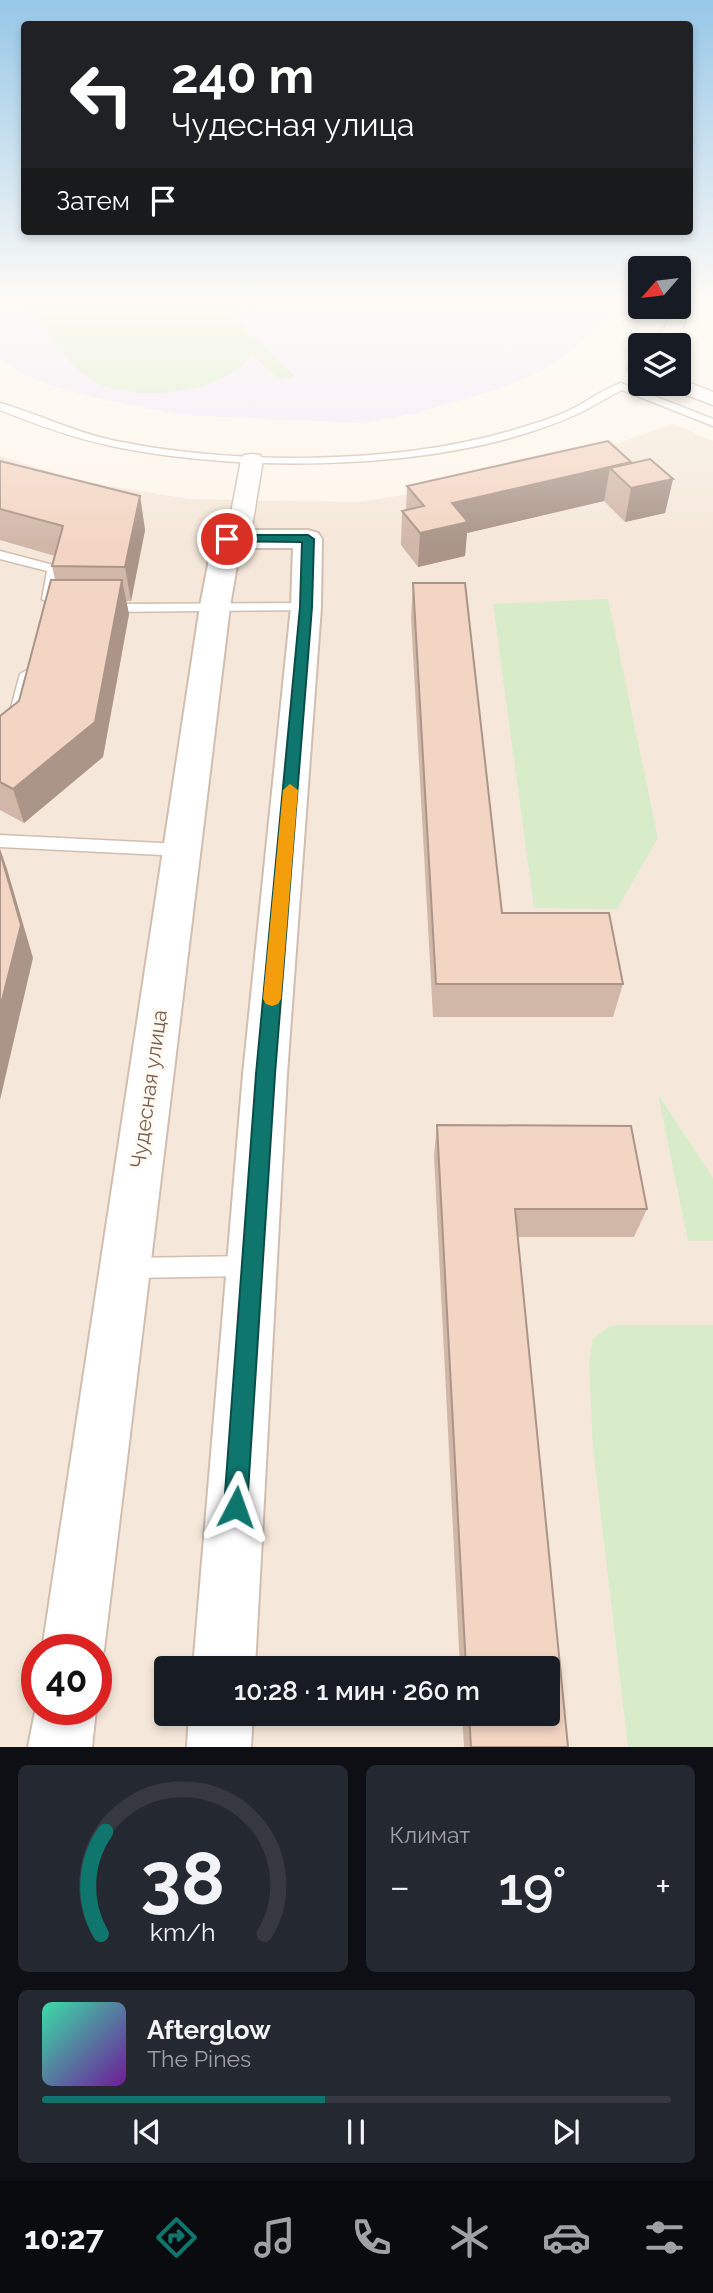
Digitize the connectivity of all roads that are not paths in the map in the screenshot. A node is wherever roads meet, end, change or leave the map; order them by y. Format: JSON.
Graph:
{"nodes":[{"id":1,"x":691,"y":390,"type":"edge"},
{"id":2,"x":713,"y":399,"type":"edge"},
{"id":3,"x":0,"y":406,"type":"edge"},
{"id":4,"x":713,"y":423,"type":"edge"},
{"id":5,"x":252,"y":460,"type":"junction"},
{"id":6,"x":238,"y":539,"type":"junction"},
{"id":7,"x":0,"y":555,"type":"edge"},
{"id":8,"x":215,"y":606,"type":"junction"},
{"id":9,"x":306,"y":607,"type":"junction"},
{"id":10,"x":59,"y":608,"type":"edge"},
{"id":11,"x":98,"y":608,"type":"edge"},
{"id":12,"x":31,"y":661,"type":"edge"},
{"id":13,"x":0,"y":737,"type":"edge"},
{"id":14,"x":0,"y":841,"type":"edge"},
{"id":15,"x":182,"y":850,"type":"junction"},
{"id":16,"x":252,"y":1265,"type":"junction"},
{"id":17,"x":125,"y":1268,"type":"junction"},
{"id":18,"x":75,"y":1634,"type":"edge"},
{"id":19,"x":226,"y":1656,"type":"edge"},
{"id":20,"x":63,"y":1725,"type":"edge"},
{"id":21,"x":220,"y":1726,"type":"edge"},
{"id":22,"x":60,"y":1747,"type":"edge"},
{"id":23,"x":219,"y":1747,"type":"edge"}],
"edges":[{"from":1,"to":2,"type":"street"},
{"from":3,"to":5,"type":"lane"},
{"from":4,"to":5,"type":"lane"},
{"from":5,"to":6,"type":"street","name":"Чудесная улица"},
{"from":6,"to":8,"type":"street","name":"Чудесная улица"},
{"from":6,"to":9,"type":"street"},
{"from":7,"to":10,"type":"lane"},
{"from":8,"to":9,"type":"lane"},
{"from":8,"to":11,"type":"lane"},
{"from":8,"to":15,"type":"street","name":"Чудесная улица"},
{"from":9,"to":16,"type":"street"},
{"from":12,"to":13,"type":"lane"},
{"from":14,"to":15,"type":"lane"},
{"from":15,"to":17,"type":"street","name":"Чудесная улица"},
{"from":16,"to":17,"type":"lane"},
{"from":16,"to":19,"type":"street"},
{"from":17,"to":18,"type":"street","name":"Чудесная улица"},
{"from":20,"to":22,"type":"street"},
{"from":21,"to":23,"type":"street"}]}
